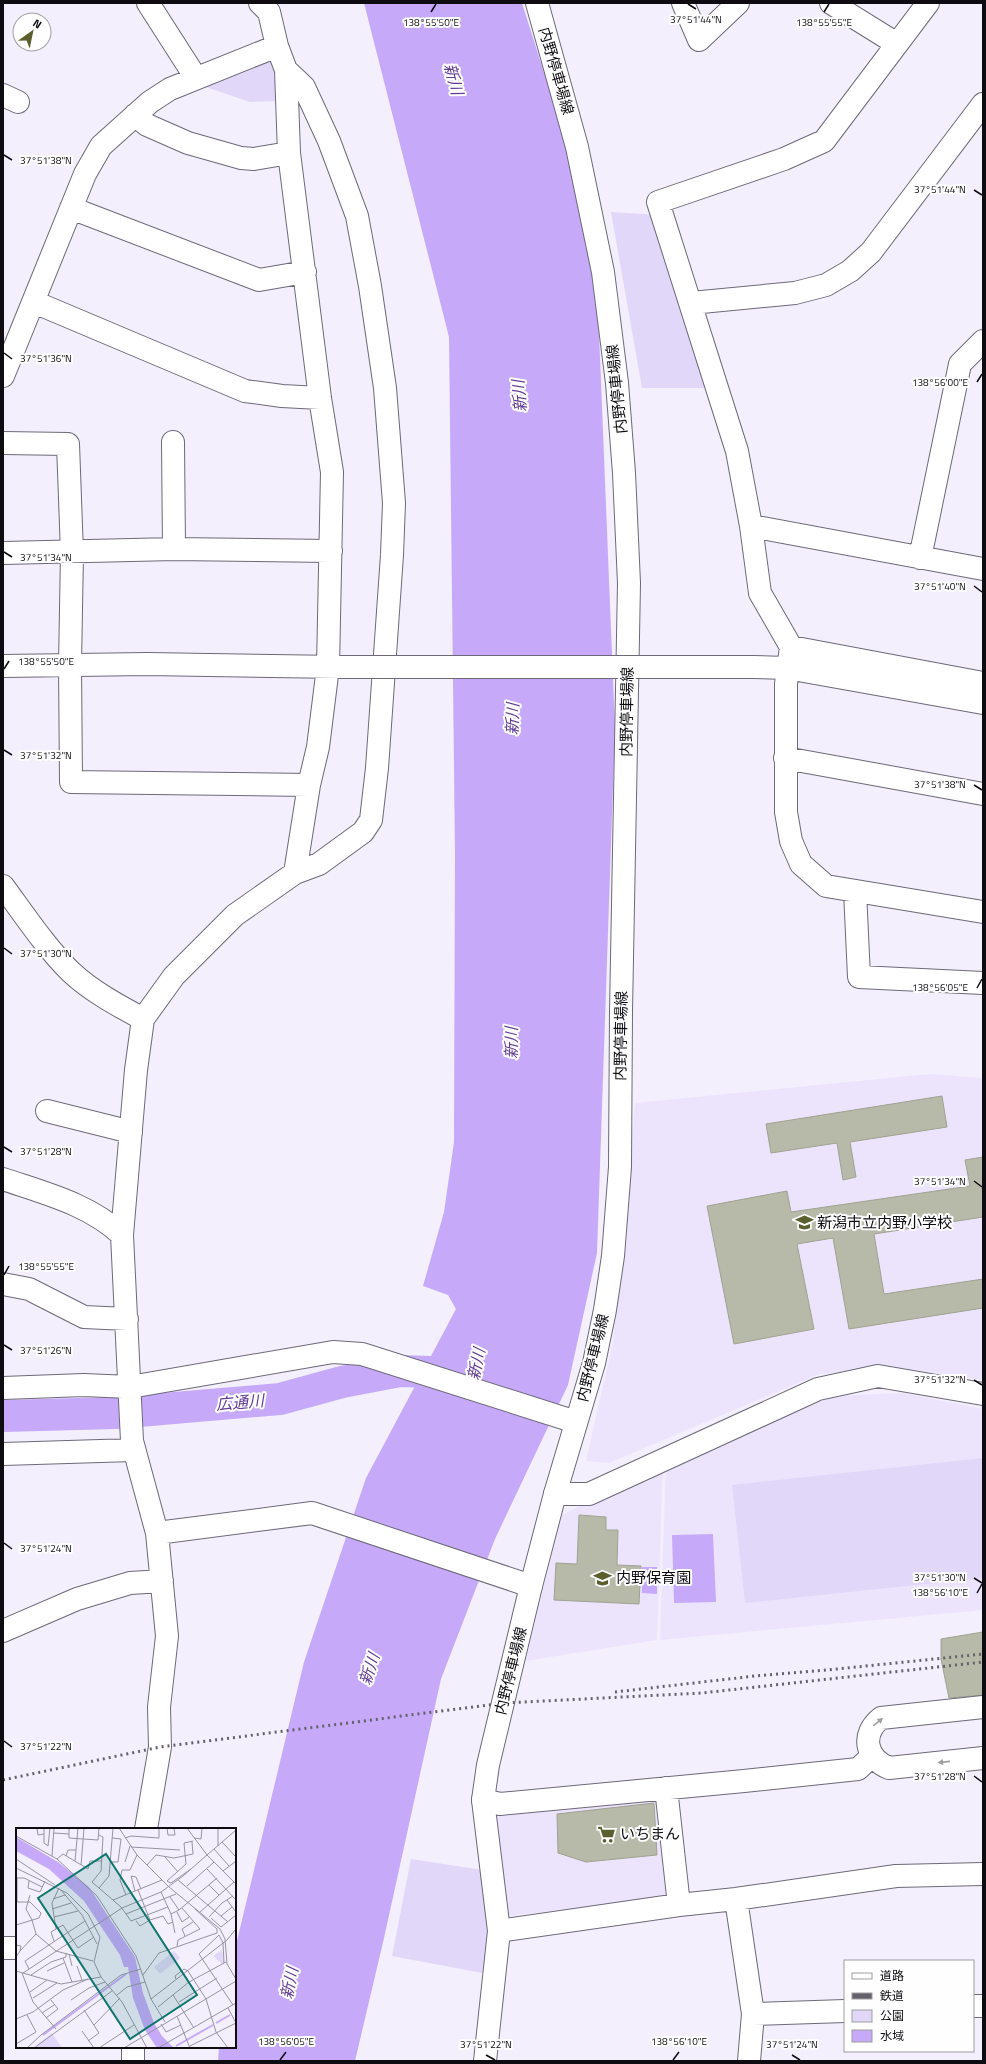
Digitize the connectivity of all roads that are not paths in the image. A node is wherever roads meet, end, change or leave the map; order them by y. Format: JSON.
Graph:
{"nodes":[{"id":1,"x":148,"y":3,"type":"edge"},
{"id":2,"x":537,"y":3,"type":"edge"},
{"id":3,"x":683,"y":3,"type":"edge"},
{"id":4,"x":738,"y":3,"type":"edge"},
{"id":5,"x":831,"y":3,"type":"edge"},
{"id":6,"x":928,"y":3,"type":"edge"},
{"id":7,"x":265,"y":6,"type":"edge"},
{"id":8,"x":897,"y":44,"type":"junction"},
{"id":9,"x":277,"y":46,"type":"junction"},
{"id":10,"x":286,"y":70,"type":"junction"},
{"id":11,"x":196,"y":78,"type":"junction"},
{"id":12,"x":980,"y":113,"type":"edge"},
{"id":13,"x":135,"y":115,"type":"junction"},
{"id":14,"x":289,"y":153,"type":"junction"},
{"id":15,"x":71,"y":208,"type":"junction"},
{"id":16,"x":306,"y":272,"type":"junction"},
{"id":17,"x":34,"y":302,"type":"junction"},
{"id":18,"x":691,"y":303,"type":"junction"},
{"id":19,"x":983,"y":341,"type":"edge"},
{"id":20,"x":3,"y":376,"type":"edge"},
{"id":21,"x":320,"y":398,"type":"junction"},
{"id":22,"x":173,"y":442,"type":"dead end"},
{"id":23,"x":3,"y":443,"type":"edge"},
{"id":24,"x":751,"y":526,"type":"junction"},
{"id":25,"x":174,"y":549,"type":"junction"},
{"id":26,"x":331,"y":552,"type":"junction"},
{"id":27,"x":3,"y":553,"type":"edge"},
{"id":28,"x":72,"y":553,"type":"junction"},
{"id":29,"x":920,"y":558,"type":"junction"},
{"id":30,"x":983,"y":569,"type":"edge"},
{"id":31,"x":789,"y":658,"type":"junction"},
{"id":32,"x":70,"y":665,"type":"junction"},
{"id":33,"x":3,"y":666,"type":"edge"},
{"id":34,"x":334,"y":667,"type":"junction"},
{"id":35,"x":983,"y":683,"type":"edge"},
{"id":36,"x":983,"y":703,"type":"edge"},
{"id":37,"x":785,"y":758,"type":"junction"},
{"id":38,"x":309,"y":785,"type":"junction"},
{"id":39,"x":983,"y":794,"type":"edge"},
{"id":40,"x":295,"y":873,"type":"junction"},
{"id":41,"x":3,"y":886,"type":"edge"},
{"id":42,"x":855,"y":891,"type":"junction"},
{"id":43,"x":983,"y":912,"type":"edge"},
{"id":44,"x":983,"y":983,"type":"edge"},
{"id":45,"x":143,"y":1019,"type":"junction"},
{"id":46,"x":47,"y":1111,"type":"dead end"},
{"id":47,"x":131,"y":1132,"type":"junction"},
{"id":48,"x":3,"y":1179,"type":"edge"},
{"id":49,"x":122,"y":1235,"type":"junction"},
{"id":50,"x":3,"y":1284,"type":"edge"},
{"id":51,"x":127,"y":1319,"type":"junction"},
{"id":52,"x":3,"y":1388,"type":"edge"},
{"id":53,"x":130,"y":1391,"type":"junction"},
{"id":54,"x":983,"y":1394,"type":"edge"},
{"id":55,"x":576,"y":1422,"type":"junction"},
{"id":56,"x":132,"y":1446,"type":"junction"},
{"id":57,"x":3,"y":1454,"type":"edge"},
{"id":58,"x":555,"y":1494,"type":"junction"},
{"id":59,"x":157,"y":1533,"type":"junction"},
{"id":60,"x":162,"y":1581,"type":"junction"},
{"id":61,"x":532,"y":1586,"type":"junction"},
{"id":62,"x":3,"y":1631,"type":"edge"},
{"id":63,"x":983,"y":1707,"type":"edge"},
{"id":64,"x":872,"y":1756,"type":"junction"},
{"id":65,"x":983,"y":1758,"type":"edge"},
{"id":66,"x":666,"y":1788,"type":"junction"},
{"id":67,"x":483,"y":1800,"type":"junction"},
{"id":68,"x":146,"y":1828,"type":"edge"},
{"id":69,"x":983,"y":1874,"type":"edge"},
{"id":70,"x":736,"y":1899,"type":"junction"},
{"id":71,"x":679,"y":1905,"type":"junction"},
{"id":72,"x":499,"y":1931,"type":"junction"},
{"id":73,"x":3,"y":1948,"type":"edge"},
{"id":74,"x":16,"y":1948,"type":"edge"},
{"id":75,"x":844,"y":2011,"type":"edge"},
{"id":76,"x":753,"y":2014,"type":"junction"},
{"id":77,"x":132,"y":2048,"type":"edge"},
{"id":78,"x":133,"y":2061,"type":"edge"},
{"id":79,"x":485,"y":2061,"type":"edge"},
{"id":80,"x":748,"y":2061,"type":"edge"}],
"edges":[{"from":1,"to":11,"type":"street"},
{"from":2,"to":55,"type":"street","name":"内野停車場線"},
{"from":3,"to":4,"type":"street"},
{"from":5,"to":8,"type":"street"},
{"from":6,"to":8,"type":"street"},
{"from":7,"to":9,"type":"street"},
{"from":8,"to":18,"type":"street"},
{"from":9,"to":10,"type":"street"},
{"from":9,"to":11,"type":"street"},
{"from":10,"to":14,"type":"street"},
{"from":10,"to":40,"type":"street"},
{"from":11,"to":13,"type":"street"},
{"from":12,"to":18,"type":"street"},
{"from":13,"to":14,"type":"street"},
{"from":13,"to":15,"type":"street"},
{"from":14,"to":16,"type":"street"},
{"from":15,"to":16,"type":"street"},
{"from":15,"to":17,"type":"street"},
{"from":16,"to":21,"type":"street"},
{"from":17,"to":20,"type":"street"},
{"from":17,"to":21,"type":"street"},
{"from":18,"to":24,"type":"street"},
{"from":19,"to":29,"type":"street"},
{"from":21,"to":26,"type":"street"},
{"from":22,"to":25,"type":"street"},
{"from":23,"to":28,"type":"street"},
{"from":24,"to":29,"type":"street"},
{"from":24,"to":31,"type":"street"},
{"from":25,"to":26,"type":"street"},
{"from":25,"to":28,"type":"street"},
{"from":26,"to":34,"type":"street"},
{"from":27,"to":28,"type":"street"},
{"from":28,"to":32,"type":"street"},
{"from":29,"to":30,"type":"street"},
{"from":31,"to":34,"type":"street","bridge":true},
{"from":31,"to":35,"type":"street"},
{"from":31,"to":36,"type":"street"},
{"from":31,"to":37,"type":"street"},
{"from":32,"to":33,"type":"street"},
{"from":32,"to":34,"type":"street"},
{"from":32,"to":38,"type":"street"},
{"from":34,"to":38,"type":"street"},
{"from":37,"to":39,"type":"street"},
{"from":37,"to":42,"type":"street"},
{"from":38,"to":40,"type":"street"},
{"from":40,"to":45,"type":"street"},
{"from":41,"to":45,"type":"street"},
{"from":42,"to":43,"type":"street"},
{"from":42,"to":44,"type":"street"},
{"from":45,"to":47,"type":"street"},
{"from":46,"to":47,"type":"street"},
{"from":47,"to":49,"type":"street"},
{"from":48,"to":49,"type":"street"},
{"from":49,"to":51,"type":"street"},
{"from":50,"to":51,"type":"street"},
{"from":51,"to":53,"type":"street"},
{"from":52,"to":53,"type":"street"},
{"from":53,"to":55,"type":"street"},
{"from":53,"to":56,"type":"street"},
{"from":54,"to":58,"type":"street"},
{"from":55,"to":58,"type":"street","name":"内野停車場線"},
{"from":56,"to":57,"type":"street"},
{"from":56,"to":59,"type":"street"},
{"from":58,"to":61,"type":"street","name":"内野停車場線"},
{"from":59,"to":60,"type":"street"},
{"from":59,"to":61,"type":"street"},
{"from":60,"to":62,"type":"street"},
{"from":60,"to":68,"type":"street"},
{"from":61,"to":67,"type":"street","name":"内野停車場線"},
{"from":64,"to":63,"type":"street","one_way":true},
{"from":65,"to":64,"type":"street","one_way":true},
{"from":64,"to":66,"type":"street"},
{"from":66,"to":67,"type":"street"},
{"from":66,"to":71,"type":"street"},
{"from":67,"to":72,"type":"street","name":"内野停車場線"},
{"from":69,"to":70,"type":"street"},
{"from":70,"to":71,"type":"street"},
{"from":70,"to":76,"type":"street"},
{"from":71,"to":72,"type":"street"},
{"from":72,"to":79,"type":"street","name":"内野停車場線"},
{"from":73,"to":74,"type":"street"},
{"from":75,"to":76,"type":"street"},
{"from":76,"to":80,"type":"street"},
{"from":77,"to":78,"type":"street"}]}
